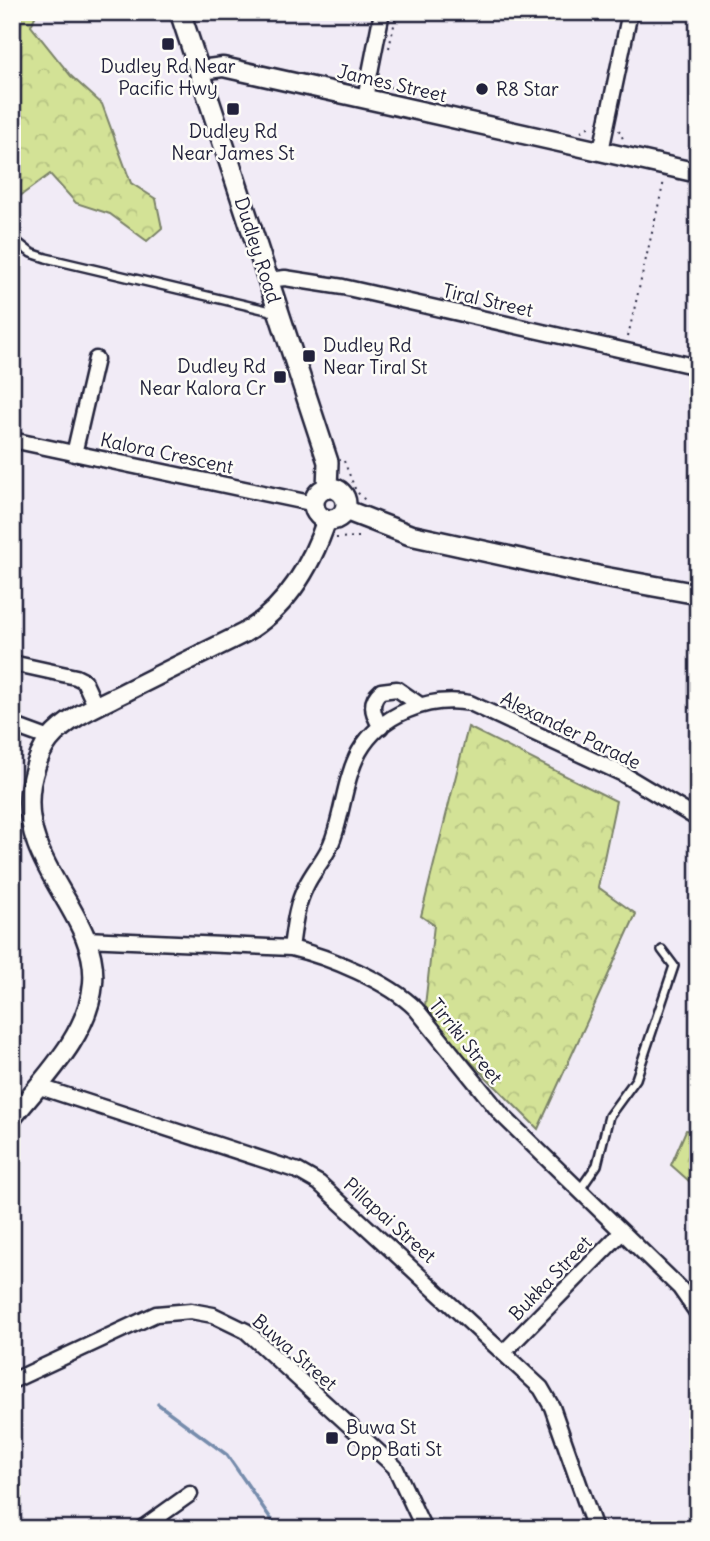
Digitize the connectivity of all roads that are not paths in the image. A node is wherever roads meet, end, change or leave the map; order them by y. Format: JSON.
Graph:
{"nodes":[{"id":1,"x":180,"y":12,"type":"edge"},
{"id":2,"x":382,"y":12,"type":"edge"},
{"id":3,"x":630,"y":12,"type":"edge"},
{"id":4,"x":200,"y":71,"type":"junction"},
{"id":5,"x":365,"y":97,"type":"junction"},
{"id":6,"x":601,"y":151,"type":"junction"},
{"id":7,"x":698,"y":173,"type":"edge"},
{"id":8,"x":12,"y":238,"type":"edge"},
{"id":9,"x":268,"y":280,"type":"junction"},
{"id":10,"x":278,"y":312,"type":"junction"},
{"id":11,"x":96,"y":359,"type":"dead end"},
{"id":12,"x":698,"y":367,"type":"edge"},
{"id":13,"x":12,"y":440,"type":"edge"},
{"id":14,"x":74,"y":454,"type":"junction"},
{"id":15,"x":321,"y":496,"type":"junction"},
{"id":16,"x":345,"y":510,"type":"junction"},
{"id":17,"x":327,"y":519,"type":"junction"},
{"id":18,"x":698,"y":594,"type":"edge"},
{"id":19,"x":12,"y":663,"type":"edge"},
{"id":20,"x":420,"y":705,"type":"junction"},
{"id":21,"x":96,"y":707,"type":"junction"},
{"id":22,"x":12,"y":725,"type":"edge"},
{"id":23,"x":381,"y":727,"type":"junction"},
{"id":24,"x":50,"y":739,"type":"junction"},
{"id":25,"x":698,"y":818,"type":"edge"},
{"id":26,"x":85,"y":939,"type":"junction"},
{"id":27,"x":291,"y":948,"type":"junction"},
{"id":28,"x":662,"y":950,"type":"dead end"},
{"id":29,"x":37,"y":1086,"type":"junction"},
{"id":30,"x":12,"y":1118,"type":"edge"},
{"id":31,"x":579,"y":1191,"type":"junction"},
{"id":32,"x":622,"y":1232,"type":"junction"},
{"id":33,"x":698,"y":1314,"type":"edge"},
{"id":34,"x":505,"y":1351,"type":"junction"},
{"id":35,"x":12,"y":1381,"type":"edge"},
{"id":36,"x":190,"y":1494,"type":"dead end"},
{"id":37,"x":141,"y":1529,"type":"edge"},
{"id":38,"x":424,"y":1529,"type":"edge"},
{"id":39,"x":595,"y":1529,"type":"edge"}],
"edges":[{"from":1,"to":4,"type":"main road","name":"Dudley Road"},
{"from":2,"to":5,"type":"street"},
{"from":3,"to":6,"type":"street"},
{"from":4,"to":5,"type":"street","name":"James Street"},
{"from":4,"to":9,"type":"main road","name":"Dudley Road"},
{"from":5,"to":6,"type":"street","name":"James Street"},
{"from":6,"to":7,"type":"street","name":"James Street"},
{"from":8,"to":10,"type":"lane"},
{"from":9,"to":10,"type":"main road","name":"Dudley Road"},
{"from":9,"to":12,"type":"street","name":"Tiral Street"},
{"from":10,"to":15,"type":"main road","name":"Dudley Road"},
{"from":11,"to":14,"type":"street"},
{"from":13,"to":14,"type":"street","name":"Kalora Crescent"},
{"from":14,"to":15,"type":"street","name":"Kalora Crescent"},
{"from":15,"to":16,"type":"main road"},
{"from":15,"to":17,"type":"main road"},
{"from":16,"to":17,"type":"main road"},
{"from":16,"to":18,"type":"main road"},
{"from":17,"to":21,"type":"street"},
{"from":19,"to":21,"type":"street"},
{"from":20,"to":23,"type":"street","name":"Alexander Parade"},
{"from":20,"to":23,"type":"street"},
{"from":20,"to":25,"type":"street","name":"Alexander Parade"},
{"from":21,"to":24,"type":"street"},
{"from":22,"to":24,"type":"street"},
{"from":23,"to":27,"type":"street","name":"Alexander Parade"},
{"from":24,"to":26,"type":"street"},
{"from":26,"to":27,"type":"street","name":"Tirriki Street"},
{"from":26,"to":29,"type":"street"},
{"from":27,"to":31,"type":"street","name":"Tirriki Street"},
{"from":28,"to":31,"type":"lane"},
{"from":29,"to":30,"type":"street"},
{"from":29,"to":34,"type":"street","name":"Pillapai Street"},
{"from":31,"to":32,"type":"street","name":"Tirriki Street"},
{"from":32,"to":33,"type":"street","name":"Tirriki Street"},
{"from":32,"to":34,"type":"street","name":"Bukka Street"},
{"from":34,"to":39,"type":"street","name":"Pillapai Street"},
{"from":35,"to":38,"type":"street","name":"Buwa Street"},
{"from":36,"to":37,"type":"street"}]}
